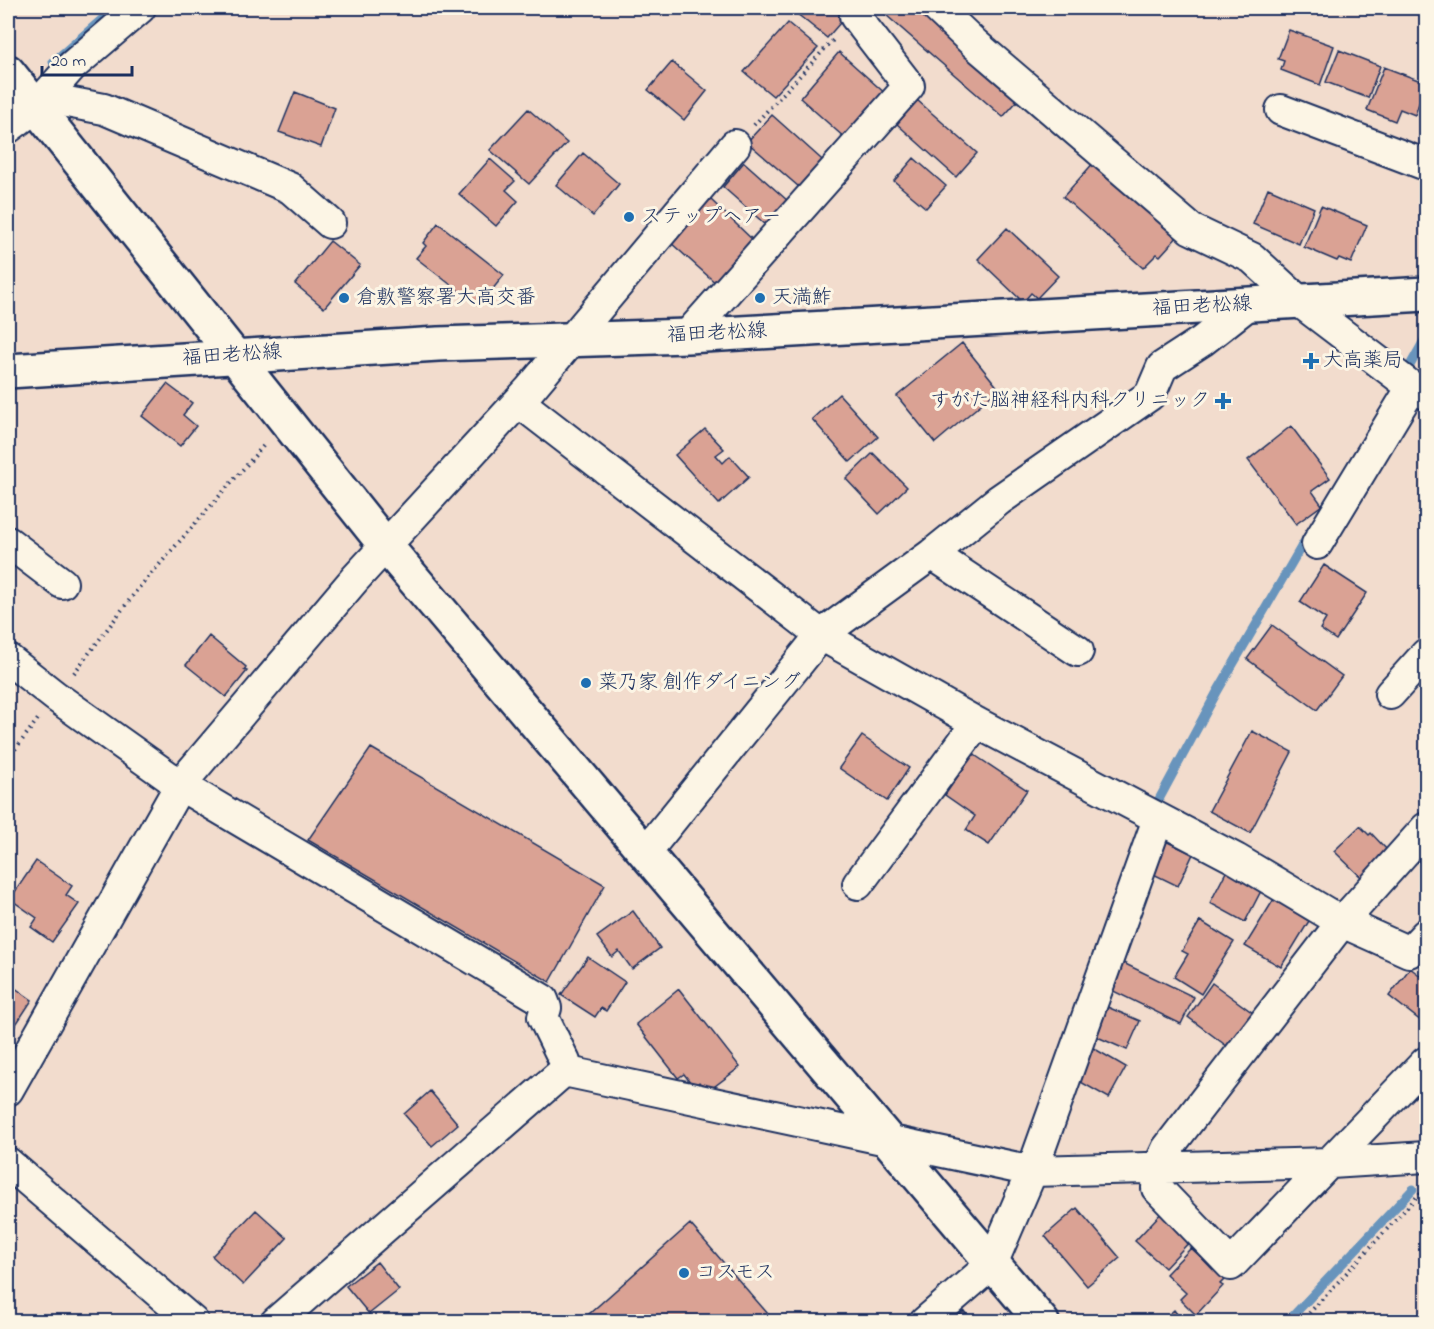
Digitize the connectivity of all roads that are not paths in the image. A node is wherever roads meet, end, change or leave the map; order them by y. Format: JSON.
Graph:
{"nodes":[{"id":1,"x":141,"y":8,"type":"edge"},
{"id":2,"x":938,"y":8,"type":"edge"},
{"id":3,"x":855,"y":16,"type":"road end"},
{"id":4,"x":8,"y":72,"type":"edge"},
{"id":5,"x":36,"y":107,"type":"junction"},
{"id":6,"x":1281,"y":110,"type":"dead end"},
{"id":7,"x":8,"y":128,"type":"edge"},
{"id":8,"x":735,"y":145,"type":"road end"},
{"id":9,"x":1426,"y":165,"type":"edge"},
{"id":10,"x":330,"y":223,"type":"dead end"},
{"id":11,"x":1426,"y":294,"type":"edge"},
{"id":12,"x":1300,"y":302,"type":"junction"},
{"id":13,"x":1248,"y":305,"type":"junction"},
{"id":14,"x":687,"y":336,"type":"junction"},
{"id":15,"x":571,"y":339,"type":"junction"},
{"id":16,"x":234,"y":355,"type":"junction"},
{"id":17,"x":8,"y":371,"type":"edge"},
{"id":18,"x":1419,"y":390,"type":"edge"},
{"id":19,"x":519,"y":402,"type":"junction"},
{"id":20,"x":8,"y":542,"type":"edge"},
{"id":21,"x":1317,"y":544,"type":"dead end"},
{"id":22,"x":385,"y":545,"type":"junction"},
{"id":23,"x":932,"y":554,"type":"junction"},
{"id":24,"x":62,"y":583,"type":"dead end"},
{"id":25,"x":821,"y":635,"type":"junction"},
{"id":26,"x":1078,"y":651,"type":"dead end"},
{"id":27,"x":1426,"y":654,"type":"edge"},
{"id":28,"x":8,"y":659,"type":"edge"},
{"id":29,"x":1390,"y":694,"type":"dead end"},
{"id":30,"x":976,"y":723,"type":"junction"},
{"id":31,"x":180,"y":785,"type":"junction"},
{"id":32,"x":1158,"y":819,"type":"junction"},
{"id":33,"x":1426,"y":828,"type":"edge"},
{"id":34,"x":645,"y":853,"type":"junction"},
{"id":35,"x":858,"y":884,"type":"dead end"},
{"id":36,"x":1342,"y":922,"type":"junction"},
{"id":37,"x":1426,"y":934,"type":"edge"},
{"id":38,"x":1426,"y":1062,"type":"edge"},
{"id":39,"x":564,"y":1071,"type":"junction"},
{"id":40,"x":8,"y":1090,"type":"edge"},
{"id":41,"x":888,"y":1140,"type":"junction"},
{"id":42,"x":1426,"y":1157,"type":"edge"},
{"id":43,"x":8,"y":1162,"type":"edge"},
{"id":44,"x":1331,"y":1163,"type":"junction"},
{"id":45,"x":1158,"y":1168,"type":"junction"},
{"id":46,"x":1032,"y":1171,"type":"junction"},
{"id":47,"x":992,"y":1264,"type":"junction"},
{"id":48,"x":1036,"y":1318,"type":"edge"},
{"id":49,"x":193,"y":1322,"type":"edge"},
{"id":50,"x":276,"y":1322,"type":"edge"},
{"id":51,"x":925,"y":1322,"type":"edge"}],
"edges":[{"from":1,"to":5,"type":"street"},
{"from":2,"to":12,"type":"street"},
{"from":3,"to":14,"type":"street"},
{"from":4,"to":5,"type":"street"},
{"from":5,"to":7,"type":"street"},
{"from":5,"to":10,"type":"street"},
{"from":5,"to":16,"type":"street"},
{"from":6,"to":9,"type":"street"},
{"from":8,"to":15,"type":"street"},
{"from":11,"to":12,"type":"street","name":"福田老松線"},
{"from":12,"to":13,"type":"street","name":"福田老松線"},
{"from":12,"to":18,"type":"street"},
{"from":13,"to":14,"type":"street","name":"福田老松線"},
{"from":13,"to":23,"type":"street"},
{"from":14,"to":15,"type":"street","name":"福田老松線"},
{"from":15,"to":16,"type":"street","name":"福田老松線"},
{"from":15,"to":19,"type":"street"},
{"from":16,"to":17,"type":"street","name":"福田老松線"},
{"from":16,"to":22,"type":"street"},
{"from":18,"to":21,"type":"street"},
{"from":19,"to":22,"type":"street"},
{"from":19,"to":25,"type":"street"},
{"from":20,"to":24,"type":"street"},
{"from":22,"to":31,"type":"street"},
{"from":22,"to":34,"type":"street"},
{"from":23,"to":25,"type":"street"},
{"from":23,"to":26,"type":"street"},
{"from":25,"to":30,"type":"street"},
{"from":25,"to":34,"type":"street"},
{"from":27,"to":29,"type":"street"},
{"from":28,"to":31,"type":"street"},
{"from":30,"to":32,"type":"street"},
{"from":30,"to":35,"type":"street"},
{"from":31,"to":39,"type":"street"},
{"from":31,"to":40,"type":"street"},
{"from":32,"to":36,"type":"street"},
{"from":32,"to":46,"type":"street"},
{"from":33,"to":36,"type":"street"},
{"from":34,"to":41,"type":"street"},
{"from":36,"to":37,"type":"street"},
{"from":36,"to":45,"type":"street"},
{"from":38,"to":44,"type":"street"},
{"from":39,"to":41,"type":"street"},
{"from":39,"to":50,"type":"street"},
{"from":41,"to":46,"type":"street"},
{"from":41,"to":47,"type":"street"},
{"from":42,"to":44,"type":"street"},
{"from":43,"to":49,"type":"street"},
{"from":44,"to":45,"type":"street"},
{"from":44,"to":45,"type":"street"},
{"from":45,"to":46,"type":"street"},
{"from":46,"to":47,"type":"street"},
{"from":47,"to":48,"type":"street"},
{"from":47,"to":51,"type":"street"}]}
